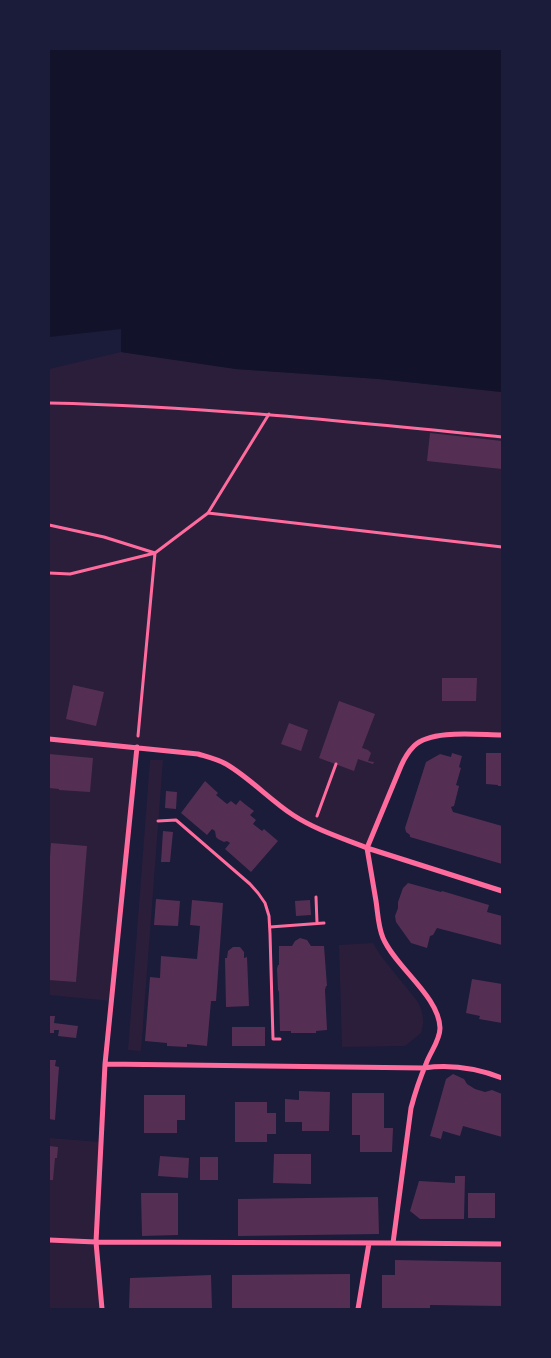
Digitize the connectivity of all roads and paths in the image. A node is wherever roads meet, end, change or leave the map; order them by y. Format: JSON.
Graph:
{"nodes":[{"id":1,"x":49,"y":403,"type":"edge"},
{"id":2,"x":269,"y":414,"type":"junction"},
{"id":3,"x":502,"y":437,"type":"edge"},
{"id":4,"x":208,"y":513,"type":"junction"},
{"id":5,"x":49,"y":525,"type":"edge"},
{"id":6,"x":502,"y":547,"type":"edge"},
{"id":7,"x":155,"y":553,"type":"junction"},
{"id":8,"x":49,"y":574,"type":"edge"},
{"id":9,"x":502,"y":735,"type":"edge"},
{"id":10,"x":49,"y":739,"type":"edge"},
{"id":11,"x":137,"y":747,"type":"junction"},
{"id":12,"x":336,"y":764,"type":"dead end"},
{"id":13,"x":317,"y":817,"type":"dead end"},
{"id":14,"x":158,"y":820,"type":"dead end"},
{"id":15,"x":367,"y":848,"type":"junction"},
{"id":16,"x":502,"y":891,"type":"edge"},
{"id":17,"x":316,"y":897,"type":"dead end"},
{"id":18,"x":323,"y":908,"type":"dead end"},
{"id":19,"x":316,"y":909,"type":"junction"},
{"id":20,"x":324,"y":923,"type":"dead end"},
{"id":21,"x":317,"y":924,"type":"junction"},
{"id":22,"x":270,"y":927,"type":"junction"},
{"id":23,"x":280,"y":1039,"type":"dead end"},
{"id":24,"x":105,"y":1064,"type":"junction"},
{"id":25,"x":424,"y":1068,"type":"junction"},
{"id":26,"x":502,"y":1078,"type":"edge"},
{"id":27,"x":49,"y":1240,"type":"edge"},
{"id":28,"x":96,"y":1242,"type":"junction"},
{"id":29,"x":368,"y":1243,"type":"junction"},
{"id":30,"x":392,"y":1243,"type":"junction"},
{"id":31,"x":502,"y":1244,"type":"edge"},
{"id":32,"x":102,"y":1309,"type":"edge"},
{"id":33,"x":358,"y":1309,"type":"edge"}],
"edges":[{"from":1,"to":2,"type":"path"},
{"from":2,"to":3,"type":"path"},
{"from":2,"to":4,"type":"path"},
{"from":4,"to":6,"type":"path"},
{"from":4,"to":7,"type":"path"},
{"from":5,"to":7,"type":"path"},
{"from":7,"to":8,"type":"path"},
{"from":7,"to":11,"type":"path"},
{"from":9,"to":15,"type":"street"},
{"from":10,"to":11,"type":"street"},
{"from":11,"to":15,"type":"street"},
{"from":11,"to":24,"type":"street"},
{"from":12,"to":13,"type":"path"},
{"from":14,"to":22,"type":"path"},
{"from":15,"to":16,"type":"street"},
{"from":15,"to":25,"type":"street"},
{"from":17,"to":19,"type":"path"},
{"from":18,"to":19,"type":"path"},
{"from":19,"to":21,"type":"path"},
{"from":20,"to":21,"type":"path"},
{"from":21,"to":22,"type":"path"},
{"from":22,"to":23,"type":"path"},
{"from":24,"to":25,"type":"street"},
{"from":24,"to":28,"type":"street"},
{"from":25,"to":26,"type":"street"},
{"from":25,"to":30,"type":"street"},
{"from":27,"to":28,"type":"street"},
{"from":28,"to":29,"type":"street"},
{"from":28,"to":32,"type":"street"},
{"from":29,"to":30,"type":"street"},
{"from":29,"to":33,"type":"street"},
{"from":30,"to":31,"type":"street"}]}
